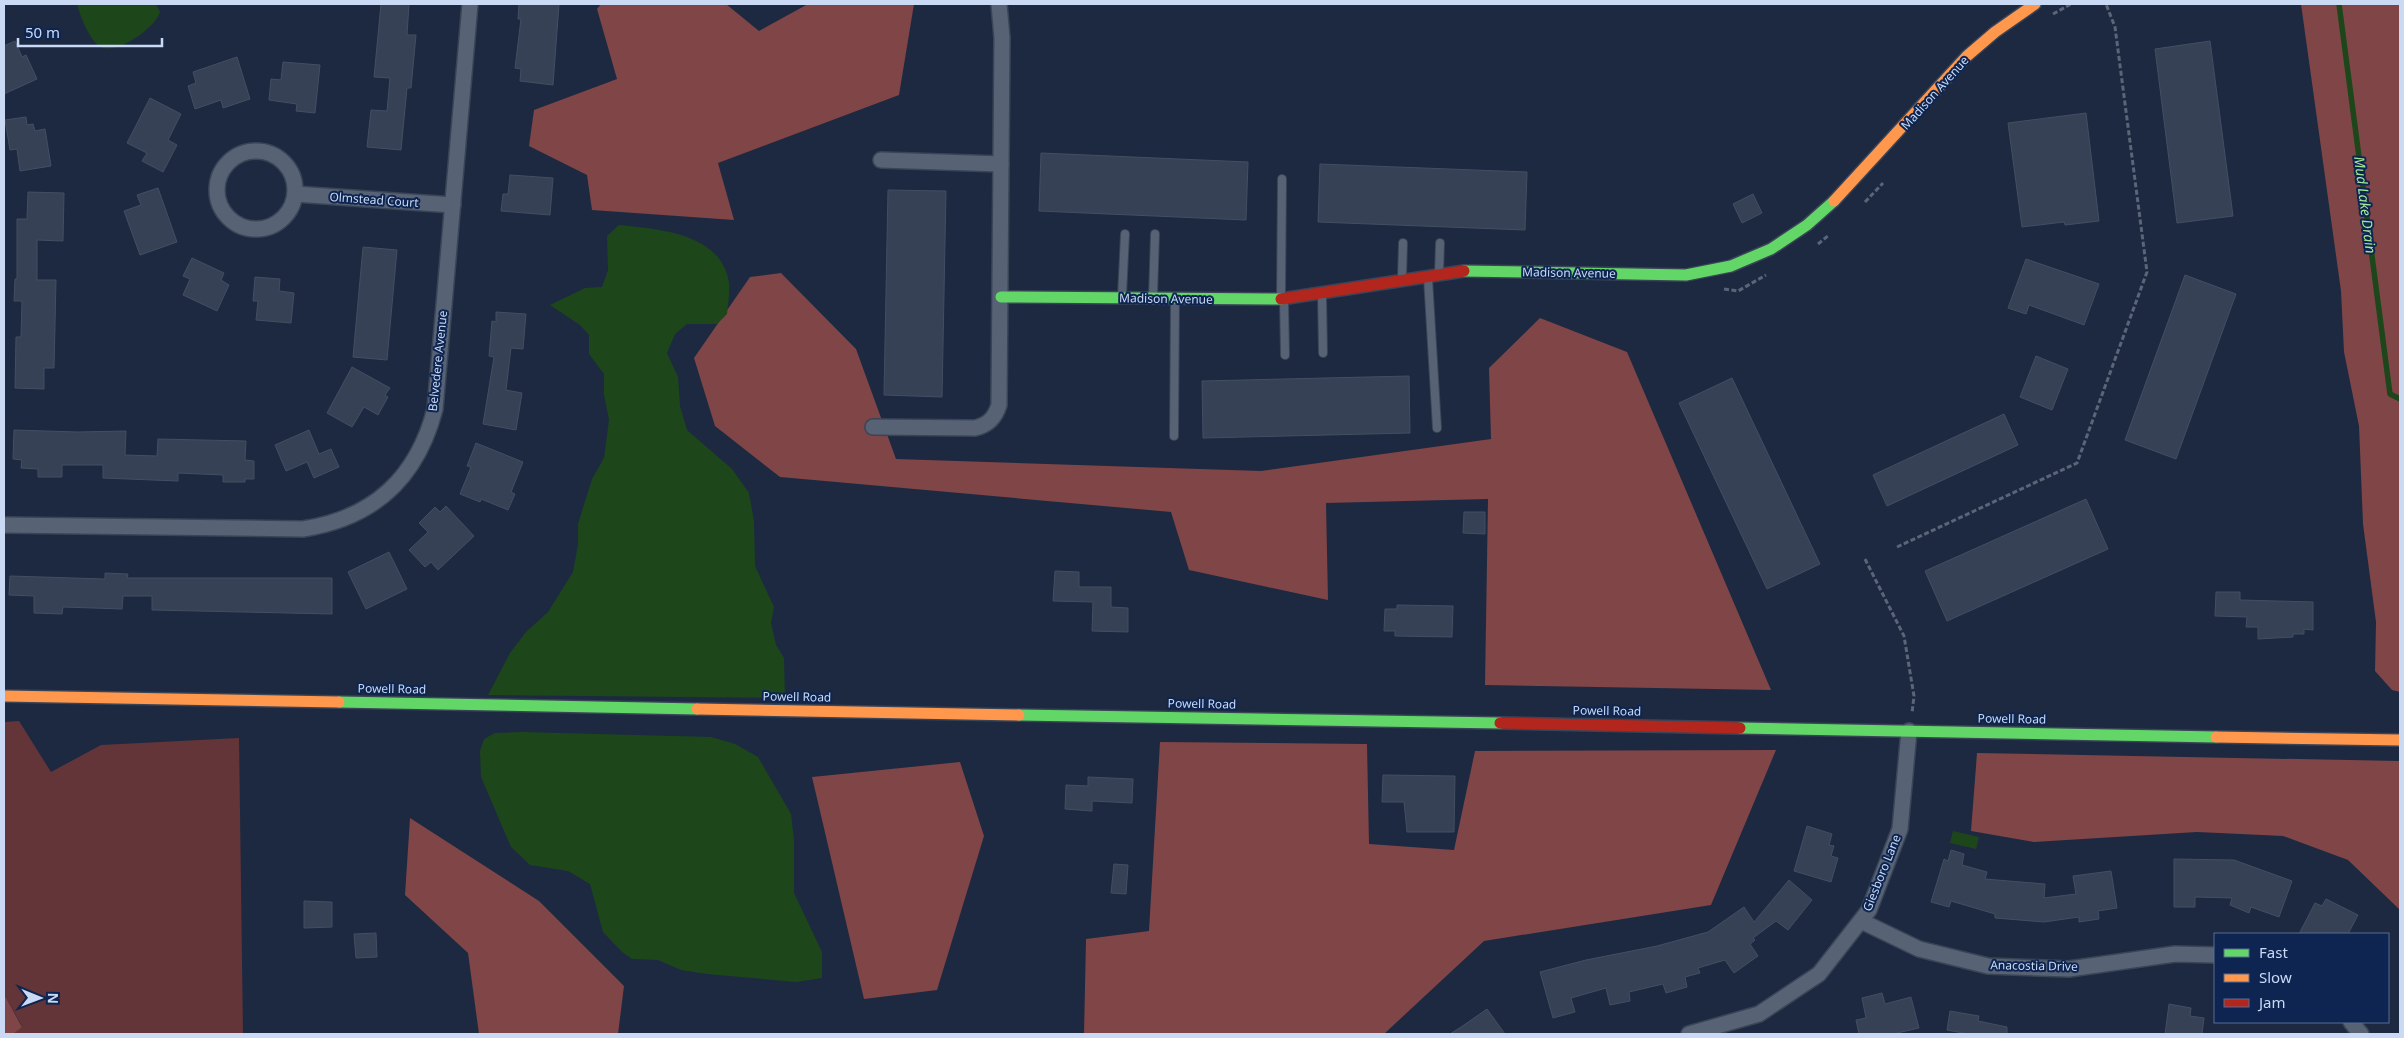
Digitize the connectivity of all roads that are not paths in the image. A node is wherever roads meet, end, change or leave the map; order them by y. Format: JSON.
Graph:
{"nodes":[{"id":1,"x":470,"y":4,"type":"edge"},
{"id":2,"x":999,"y":4,"type":"edge"},
{"id":3,"x":2035,"y":4,"type":"edge"},
{"id":4,"x":881,"y":160,"type":"dead end"},
{"id":5,"x":1001,"y":164,"type":"junction"},
{"id":6,"x":1282,"y":179,"type":"dead end"},
{"id":7,"x":295,"y":194,"type":"junction"},
{"id":8,"x":453,"y":205,"type":"junction"},
{"id":9,"x":1125,"y":234,"type":"dead end"},
{"id":10,"x":1155,"y":234,"type":"dead end"},
{"id":11,"x":1403,"y":243,"type":"dead end"},
{"id":12,"x":1440,"y":243,"type":"dead end"},
{"id":13,"x":1434,"y":275,"type":"junction"},
{"id":14,"x":1402,"y":280,"type":"junction"},
{"id":15,"x":1322,"y":294,"type":"junction"},
{"id":16,"x":1001,"y":297,"type":"junction"},
{"id":17,"x":1122,"y":298,"type":"junction"},
{"id":18,"x":1283,"y":298,"type":"junction"},
{"id":19,"x":1153,"y":299,"type":"junction"},
{"id":20,"x":1175,"y":299,"type":"junction"},
{"id":21,"x":1323,"y":353,"type":"dead end"},
{"id":22,"x":1285,"y":355,"type":"dead end"},
{"id":23,"x":873,"y":427,"type":"dead end"},
{"id":24,"x":1437,"y":428,"type":"dead end"},
{"id":25,"x":1174,"y":436,"type":"dead end"},
{"id":26,"x":4,"y":525,"type":"edge"},
{"id":27,"x":4,"y":696,"type":"edge"},
{"id":28,"x":1909,"y":731,"type":"junction"},
{"id":29,"x":2400,"y":740,"type":"edge"},
{"id":30,"x":1861,"y":921,"type":"junction"},
{"id":31,"x":2214,"y":955,"type":"edge"},
{"id":32,"x":2352,"y":1023,"type":"edge"},
{"id":33,"x":1689,"y":1034,"type":"edge"},
{"id":34,"x":2361,"y":1034,"type":"edge"}],
"edges":[{"from":1,"to":8,"type":"street","name":"Belvedere Avenue"},
{"from":2,"to":5,"type":"street"},
{"from":3,"to":13,"type":"street","name":"Madison Avenue"},
{"from":4,"to":5,"type":"street"},
{"from":5,"to":16,"type":"street"},
{"from":6,"to":18,"type":"lane"},
{"from":7,"to":7,"type":"street"},
{"from":7,"to":8,"type":"street","name":"Olmstead Court"},
{"from":8,"to":26,"type":"street","name":"Belvedere Avenue"},
{"from":9,"to":17,"type":"lane"},
{"from":10,"to":19,"type":"lane"},
{"from":11,"to":14,"type":"lane"},
{"from":12,"to":13,"type":"lane"},
{"from":13,"to":14,"type":"street","name":"Madison Avenue"},
{"from":13,"to":24,"type":"lane"},
{"from":14,"to":15,"type":"street","name":"Madison Avenue"},
{"from":15,"to":18,"type":"street","name":"Madison Avenue"},
{"from":15,"to":21,"type":"lane"},
{"from":16,"to":17,"type":"street","name":"Madison Avenue"},
{"from":16,"to":23,"type":"street"},
{"from":17,"to":19,"type":"street","name":"Madison Avenue"},
{"from":18,"to":20,"type":"street","name":"Madison Avenue"},
{"from":18,"to":22,"type":"lane"},
{"from":19,"to":20,"type":"street","name":"Madison Avenue"},
{"from":20,"to":25,"type":"lane"},
{"from":27,"to":28,"type":"street","name":"Powell Road"},
{"from":28,"to":29,"type":"street","name":"Powell Road"},
{"from":28,"to":30,"type":"street","name":"Giesboro Lane"},
{"from":30,"to":31,"type":"street","name":"Anacostia Drive"},
{"from":30,"to":33,"type":"street","name":"Giesboro Lane"},
{"from":32,"to":34,"type":"street"}]}
